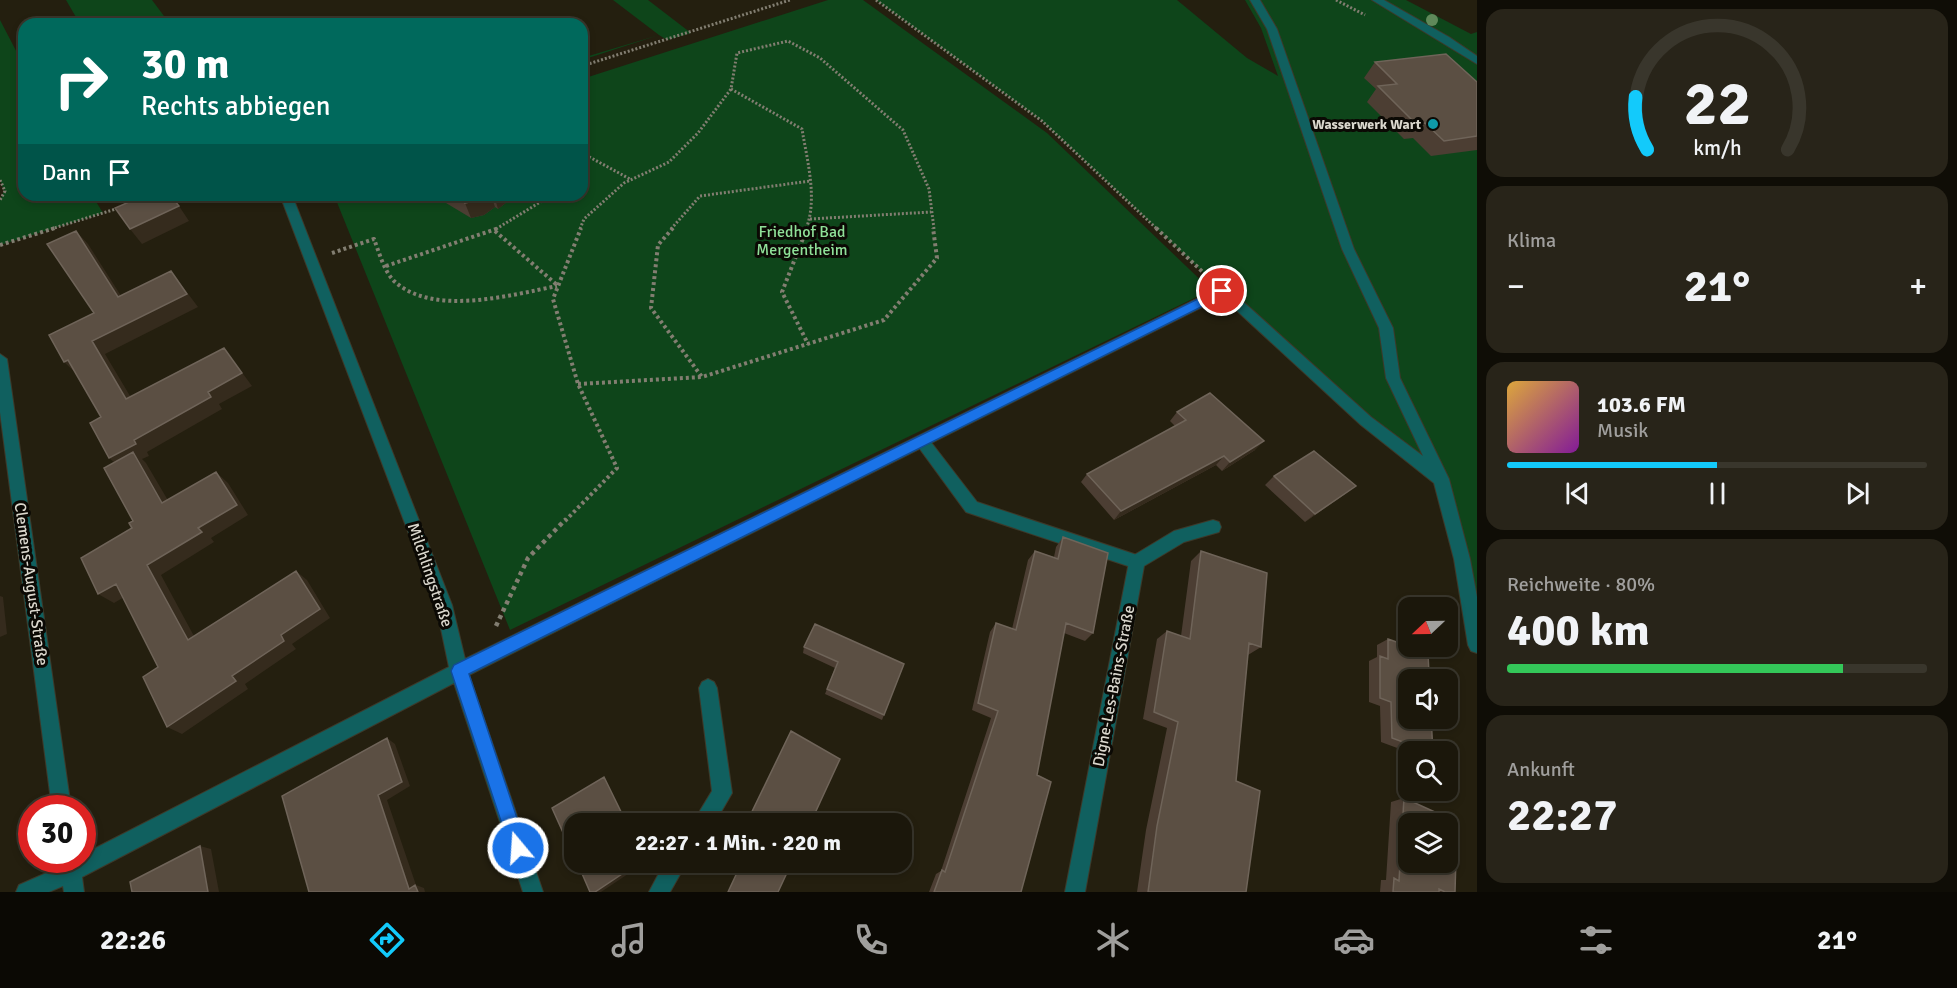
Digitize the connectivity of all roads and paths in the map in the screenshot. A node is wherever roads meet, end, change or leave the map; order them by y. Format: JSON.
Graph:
{"nodes":[{"id":1,"x":790,"y":0,"type":"edge"},
{"id":2,"x":876,"y":0,"type":"edge"},
{"id":3,"x":1256,"y":0,"type":"edge"},
{"id":4,"x":1377,"y":0,"type":"edge"},
{"id":5,"x":1477,"y":61,"type":"edge"},
{"id":6,"x":588,"y":64,"type":"edge"},
{"id":7,"x":731,"y":89,"type":"junction"},
{"id":8,"x":588,"y":156,"type":"edge"},
{"id":9,"x":0,"y":180,"type":"edge"},
{"id":10,"x":631,"y":180,"type":"junction"},
{"id":11,"x":810,"y":181,"type":"junction"},
{"id":12,"x":0,"y":200,"type":"edge"},
{"id":13,"x":288,"y":201,"type":"edge"},
{"id":14,"x":542,"y":201,"type":"edge"},
{"id":15,"x":123,"y":207,"type":"edge"},
{"id":16,"x":931,"y":212,"type":"junction"},
{"id":17,"x":810,"y":219,"type":"junction"},
{"id":18,"x":495,"y":230,"type":"junction"},
{"id":19,"x":0,"y":245,"type":"edge"},
{"id":20,"x":311,"y":261,"type":"junction"},
{"id":21,"x":387,"y":266,"type":"junction"},
{"id":22,"x":558,"y":286,"type":"junction"},
{"id":23,"x":1222,"y":291,"type":"junction"},
{"id":24,"x":808,"y":344,"type":"junction"},
{"id":25,"x":0,"y":359,"type":"edge"},
{"id":26,"x":702,"y":377,"type":"junction"},
{"id":27,"x":578,"y":384,"type":"junction"},
{"id":28,"x":922,"y":441,"type":"junction"},
{"id":29,"x":1441,"y":479,"type":"junction"},
{"id":30,"x":1213,"y":527,"type":"dead end"},
{"id":31,"x":1137,"y":562,"type":"junction"},
{"id":32,"x":1477,"y":645,"type":"edge"},
{"id":33,"x":488,"y":656,"type":"junction"},
{"id":34,"x":459,"y":671,"type":"junction"},
{"id":35,"x":708,"y":688,"type":"dead end"},
{"id":36,"x":60,"y":795,"type":"edge"},
{"id":37,"x":709,"y":813,"type":"edge"},
{"id":38,"x":96,"y":853,"type":"edge"},
{"id":39,"x":58,"y":873,"type":"edge"},
{"id":40,"x":71,"y":873,"type":"edge"},
{"id":41,"x":670,"y":873,"type":"edge"},
{"id":42,"x":26,"y":892,"type":"edge"},
{"id":43,"x":74,"y":892,"type":"edge"},
{"id":44,"x":533,"y":892,"type":"edge"},
{"id":45,"x":659,"y":892,"type":"edge"},
{"id":46,"x":1075,"y":892,"type":"edge"}],
"edges":[{"from":1,"to":6,"type":"path"},
{"from":2,"to":23,"type":"path"},
{"from":3,"to":29,"type":"street"},
{"from":4,"to":5,"type":"street"},
{"from":7,"to":10,"type":"path"},
{"from":7,"to":11,"type":"path"},
{"from":7,"to":16,"type":"path"},
{"from":8,"to":10,"type":"path"},
{"from":9,"to":12,"type":"path"},
{"from":10,"to":22,"type":"path"},
{"from":11,"to":17,"type":"path"},
{"from":11,"to":26,"type":"path"},
{"from":13,"to":20,"type":"street","name":"Milchlingstraße"},
{"from":14,"to":18,"type":"path"},
{"from":15,"to":19,"type":"path"},
{"from":16,"to":17,"type":"path"},
{"from":16,"to":24,"type":"path"},
{"from":17,"to":24,"type":"path"},
{"from":18,"to":21,"type":"path"},
{"from":18,"to":22,"type":"path"},
{"from":20,"to":21,"type":"path"},
{"from":20,"to":34,"type":"street","name":"Milchlingstraße"},
{"from":21,"to":22,"type":"path"},
{"from":22,"to":27,"type":"path"},
{"from":23,"to":28,"type":"street"},
{"from":23,"to":29,"type":"street"},
{"from":24,"to":26,"type":"path"},
{"from":25,"to":36,"type":"street","name":"Clemens-August-Straße"},
{"from":26,"to":27,"type":"path"},
{"from":27,"to":33,"type":"path"},
{"from":28,"to":31,"type":"street"},
{"from":28,"to":33,"type":"street"},
{"from":29,"to":32,"type":"street"},
{"from":30,"to":31,"type":"street"},
{"from":31,"to":46,"type":"street","name":"Digne-Les-Bains-Straße"},
{"from":33,"to":34,"type":"street"},
{"from":34,"to":38,"type":"street"},
{"from":34,"to":44,"type":"street","name":"Milchlingstraße"},
{"from":35,"to":37,"type":"street"},
{"from":39,"to":42,"type":"street"},
{"from":40,"to":43,"type":"street"},
{"from":41,"to":45,"type":"street"}]}
